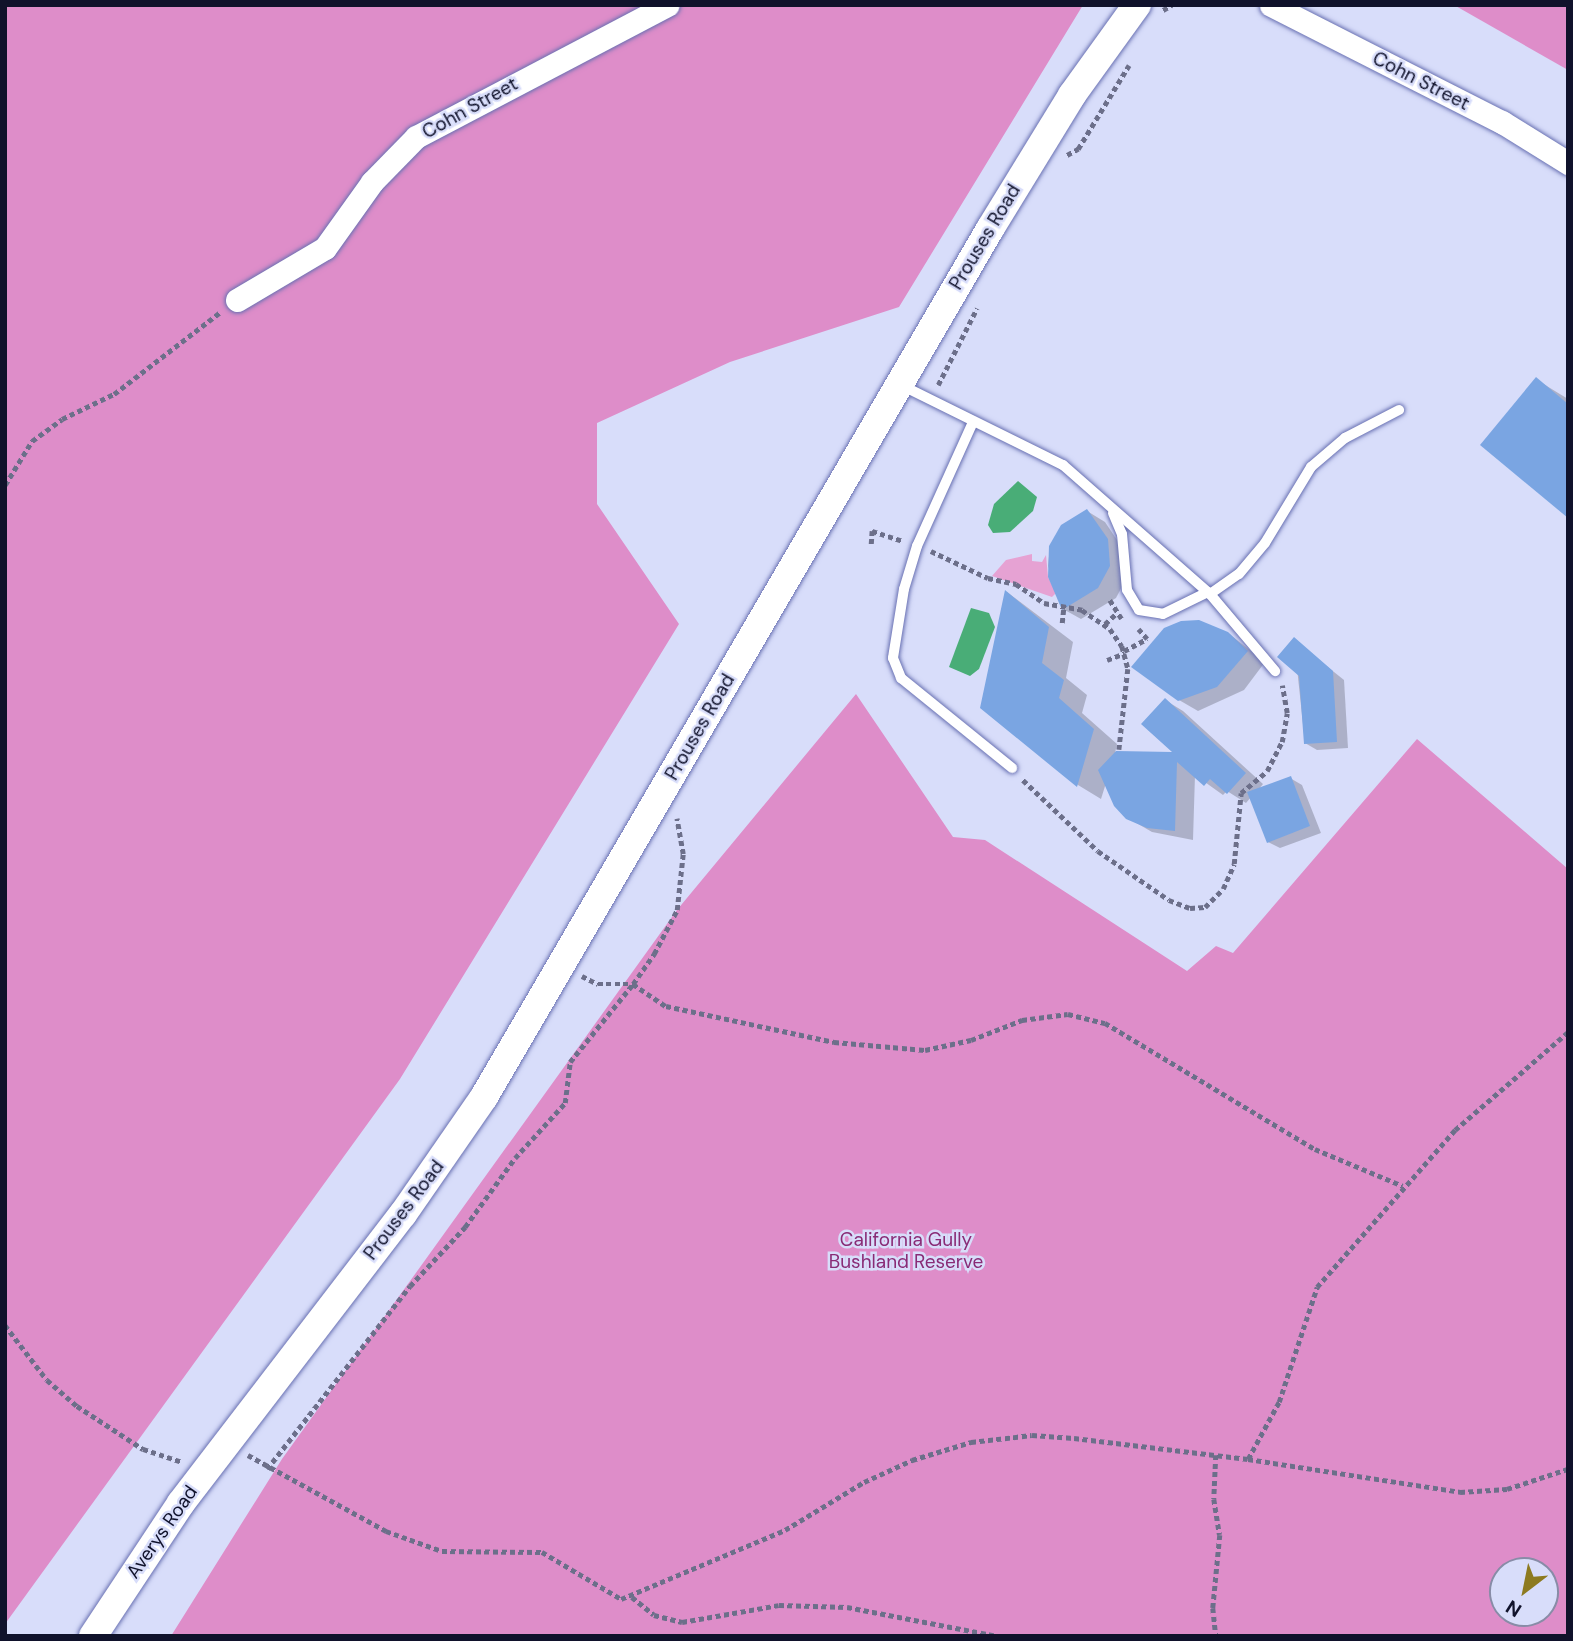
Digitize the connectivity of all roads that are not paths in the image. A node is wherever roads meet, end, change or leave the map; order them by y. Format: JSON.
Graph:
{"nodes":[{"id":1,"x":667,"y":5,"type":"edge"},
{"id":2,"x":1271,"y":5,"type":"edge"},
{"id":3,"x":1147,"y":13,"type":"edge"},
{"id":4,"x":1568,"y":163,"type":"edge"},
{"id":5,"x":237,"y":300,"type":"road end"},
{"id":6,"x":898,"y":383,"type":"junction"},
{"id":7,"x":1399,"y":410,"type":"dead end"},
{"id":8,"x":972,"y":422,"type":"junction"},
{"id":9,"x":1107,"y":503,"type":"junction"},
{"id":10,"x":1209,"y":593,"type":"junction"},
{"id":11,"x":1275,"y":671,"type":"road end"},
{"id":12,"x":1012,"y":768,"type":"road end"},
{"id":13,"x":231,"y":1436,"type":"joint"},
{"id":14,"x":93,"y":1636,"type":"edge"}],
"edges":[{"from":1,"to":5,"type":"street","name":"Cohn Street"},
{"from":2,"to":4,"type":"street","name":"Cohn Street"},
{"from":3,"to":6,"type":"street","name":"Prouses Road"},
{"from":6,"to":8,"type":"lane"},
{"from":6,"to":13,"type":"street","name":"Prouses Road"},
{"from":7,"to":10,"type":"lane"},
{"from":8,"to":9,"type":"lane"},
{"from":8,"to":12,"type":"lane"},
{"from":9,"to":10,"type":"lane"},
{"from":9,"to":10,"type":"lane"},
{"from":10,"to":11,"type":"lane"},
{"from":13,"to":14,"type":"street","name":"Averys Road"}]}
